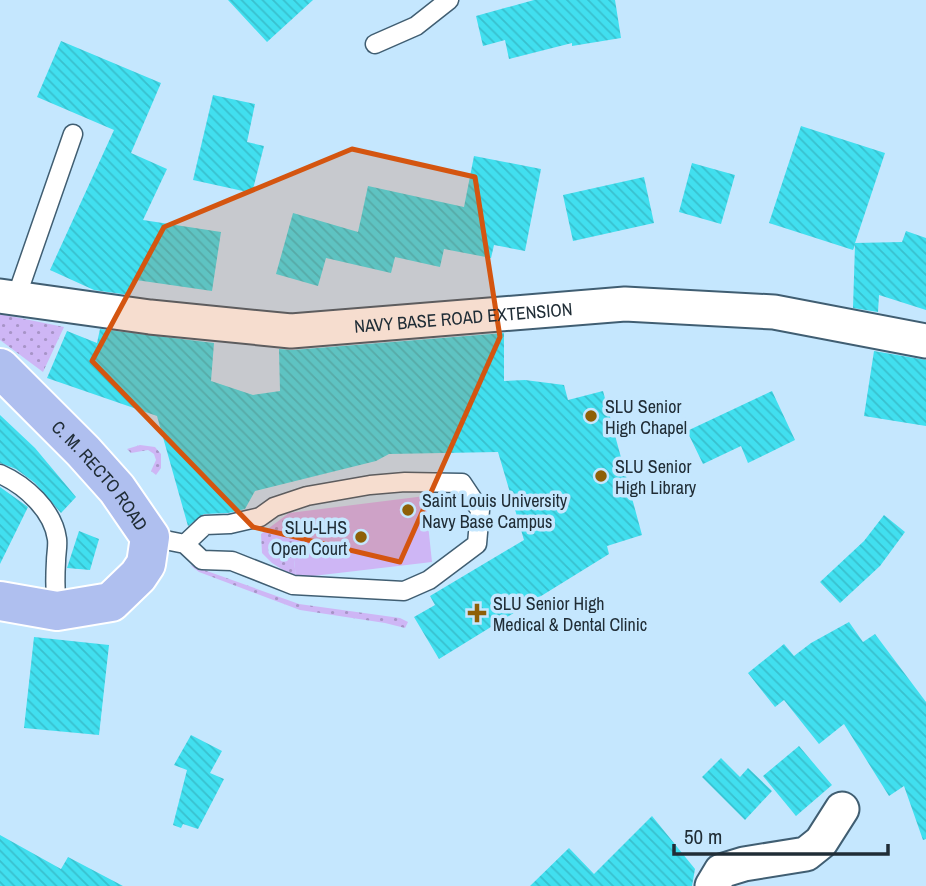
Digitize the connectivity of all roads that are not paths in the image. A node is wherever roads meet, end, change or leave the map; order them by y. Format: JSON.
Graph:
{"nodes":[{"id":1,"x":449,"y":0,"type":"edge"},
{"id":2,"x":374,"y":44,"type":"dead end"},
{"id":3,"x":73,"y":134,"type":"dead end"},
{"id":4,"x":8,"y":297,"type":"edge"},
{"id":5,"x":926,"y":341,"type":"edge"},
{"id":6,"x":0,"y":368,"type":"edge"},
{"id":7,"x":0,"y":474,"type":"edge"},
{"id":8,"x":168,"y":541,"type":"junction"},
{"id":9,"x":0,"y":601,"type":"edge"},
{"id":10,"x":57,"y":611,"type":"junction"},
{"id":11,"x":842,"y":808,"type":"dead end"},
{"id":12,"x":712,"y":886,"type":"edge"}],
"edges":[{"from":1,"to":2,"type":"lane"},
{"from":3,"to":4,"type":"lane"},
{"from":4,"to":5,"type":"street","name":"NAVY BASE ROAD EXTENSION"},
{"from":6,"to":8,"type":"main road","name":"C. M. RECTO ROAD"},
{"from":7,"to":10,"type":"lane"},
{"from":8,"to":8,"type":"lane"},
{"from":8,"to":10,"type":"main road","name":"C. M. RECTO ROAD"},
{"from":9,"to":10,"type":"main road","name":"C. M. RECTO ROAD"},
{"from":11,"to":12,"type":"street"}]}
